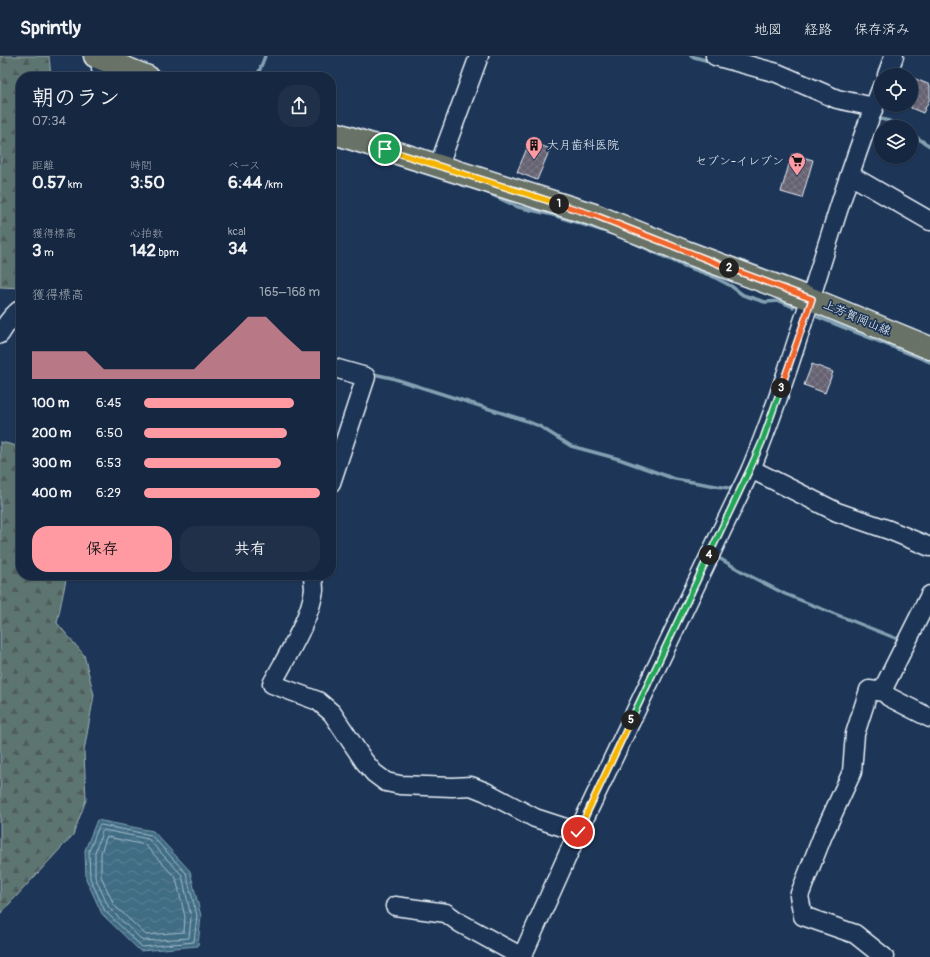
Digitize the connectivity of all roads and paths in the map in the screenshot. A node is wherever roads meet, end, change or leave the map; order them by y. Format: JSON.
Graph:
{"nodes":[{"id":1,"x":479,"y":56,"type":"edge"},
{"id":2,"x":715,"y":56,"type":"edge"},
{"id":3,"x":894,"y":56,"type":"edge"},
{"id":4,"x":101,"y":64,"type":"edge"},
{"id":5,"x":890,"y":68,"type":"edge"},
{"id":6,"x":130,"y":72,"type":"edge"},
{"id":7,"x":874,"y":107,"type":"joint"},
{"id":8,"x":336,"y":134,"type":"edge"},
{"id":9,"x":439,"y":165,"type":"junction"},
{"id":10,"x":850,"y":175,"type":"junction"},
{"id":11,"x":928,"y":214,"type":"edge"},
{"id":12,"x":812,"y":299,"type":"junction"},
{"id":13,"x":16,"y":313,"type":"edge"},
{"id":14,"x":0,"y":334,"type":"edge"},
{"id":15,"x":930,"y":348,"type":"edge"},
{"id":16,"x":336,"y":368,"type":"edge"},
{"id":17,"x":336,"y":468,"type":"edge"},
{"id":18,"x":750,"y":469,"type":"junction"},
{"id":19,"x":930,"y":547,"type":"edge"},
{"id":20,"x":313,"y":580,"type":"edge"},
{"id":21,"x":930,"y":595,"type":"edge"},
{"id":22,"x":879,"y":691,"type":"junction"},
{"id":23,"x":930,"y":718,"type":"edge"},
{"id":24,"x":578,"y":832,"type":"junction"},
{"id":25,"x":395,"y":906,"type":"dead end"},
{"id":26,"x":522,"y":957,"type":"edge"},
{"id":27,"x":884,"y":957,"type":"edge"}],
"edges":[{"from":1,"to":9,"type":"street"},
{"from":2,"to":7,"type":"street"},
{"from":3,"to":5,"type":"street"},
{"from":4,"to":6,"type":"main road"},
{"from":7,"to":10,"type":"street"},
{"from":8,"to":9,"type":"main road","name":"上芳賀岡山線"},
{"from":9,"to":12,"type":"main road","name":"上芳賀岡山線"},
{"from":10,"to":11,"type":"street"},
{"from":10,"to":12,"type":"street"},
{"from":12,"to":15,"type":"main road","name":"上芳賀岡山線"},
{"from":12,"to":18,"type":"street"},
{"from":13,"to":14,"type":"street"},
{"from":16,"to":17,"type":"street"},
{"from":18,"to":19,"type":"street"},
{"from":18,"to":24,"type":"street"},
{"from":20,"to":24,"type":"street"},
{"from":21,"to":22,"type":"street"},
{"from":22,"to":23,"type":"street"},
{"from":22,"to":27,"type":"street"},
{"from":24,"to":26,"type":"street"},
{"from":25,"to":26,"type":"street"}]}
